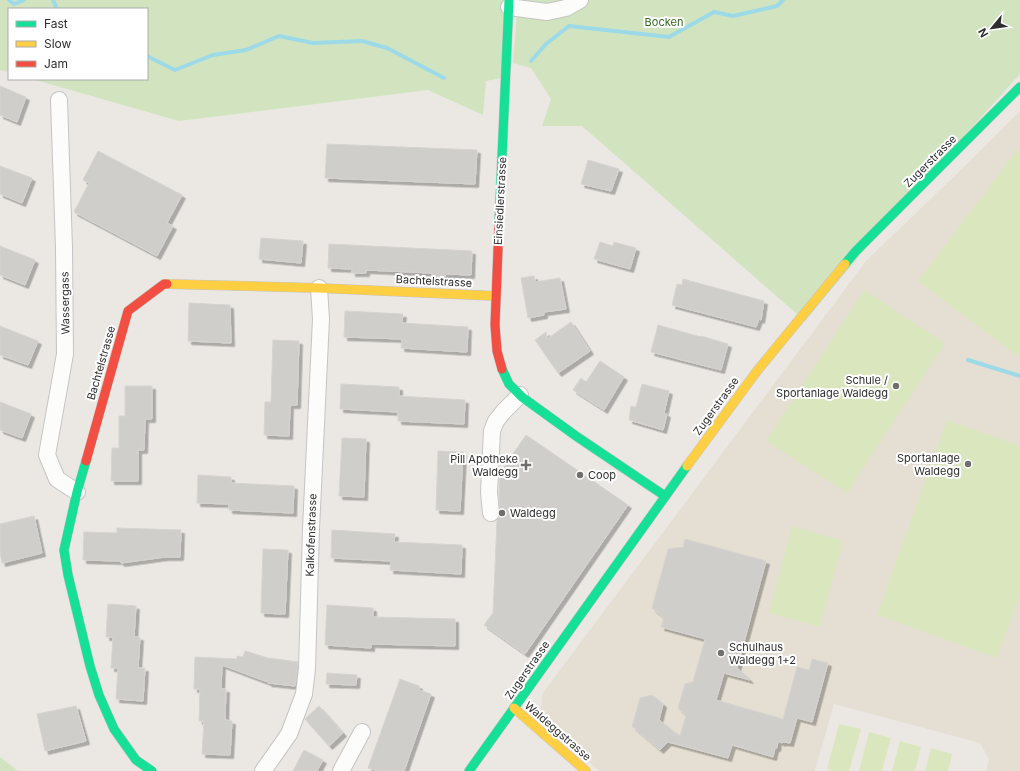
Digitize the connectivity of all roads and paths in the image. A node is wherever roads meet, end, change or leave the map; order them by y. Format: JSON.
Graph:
{"nodes":[{"id":1,"x":580,"y":0,"type":"edge"},
{"id":2,"x":509,"y":4,"type":"edge"},
{"id":3,"x":1020,"y":87,"type":"edge"},
{"id":4,"x":59,"y":100,"type":"dead end"},
{"id":5,"x":319,"y":288,"type":"junction"},
{"id":6,"x":496,"y":296,"type":"junction"},
{"id":7,"x":520,"y":395,"type":"junction"},
{"id":8,"x":77,"y":492,"type":"junction"},
{"id":9,"x":665,"y":496,"type":"junction"},
{"id":10,"x":491,"y":512,"type":"dead end"},
{"id":11,"x":514,"y":708,"type":"junction"},
{"id":12,"x":362,"y":732,"type":"dead end"},
{"id":13,"x":152,"y":771,"type":"edge"},
{"id":14,"x":263,"y":771,"type":"edge"},
{"id":15,"x":341,"y":771,"type":"edge"},
{"id":16,"x":469,"y":771,"type":"edge"},
{"id":17,"x":586,"y":771,"type":"edge"}],
"edges":[{"from":1,"to":2,"type":"street"},
{"from":2,"to":6,"type":"street","name":"Einsiedlerstrasse"},
{"from":3,"to":9,"type":"street","name":"Zugerstrasse"},
{"from":4,"to":8,"type":"street","name":"Wassergass"},
{"from":5,"to":6,"type":"street","name":"Bachtelstrasse"},
{"from":5,"to":8,"type":"street","name":"Bachtelstrasse"},
{"from":5,"to":14,"type":"street","name":"Kalkofenstrasse"},
{"from":6,"to":7,"type":"street","name":"Einsiedlerstrasse"},
{"from":7,"to":9,"type":"street","name":"Einsiedlerstrasse"},
{"from":7,"to":10,"type":"street"},
{"from":8,"to":13,"type":"street","name":"Bachtelstrasse"},
{"from":9,"to":11,"type":"street","name":"Zugerstrasse"},
{"from":11,"to":16,"type":"street","name":"Zugerstrasse"},
{"from":11,"to":17,"type":"street","name":"Waldeggstrasse"},
{"from":12,"to":15,"type":"street"}]}
